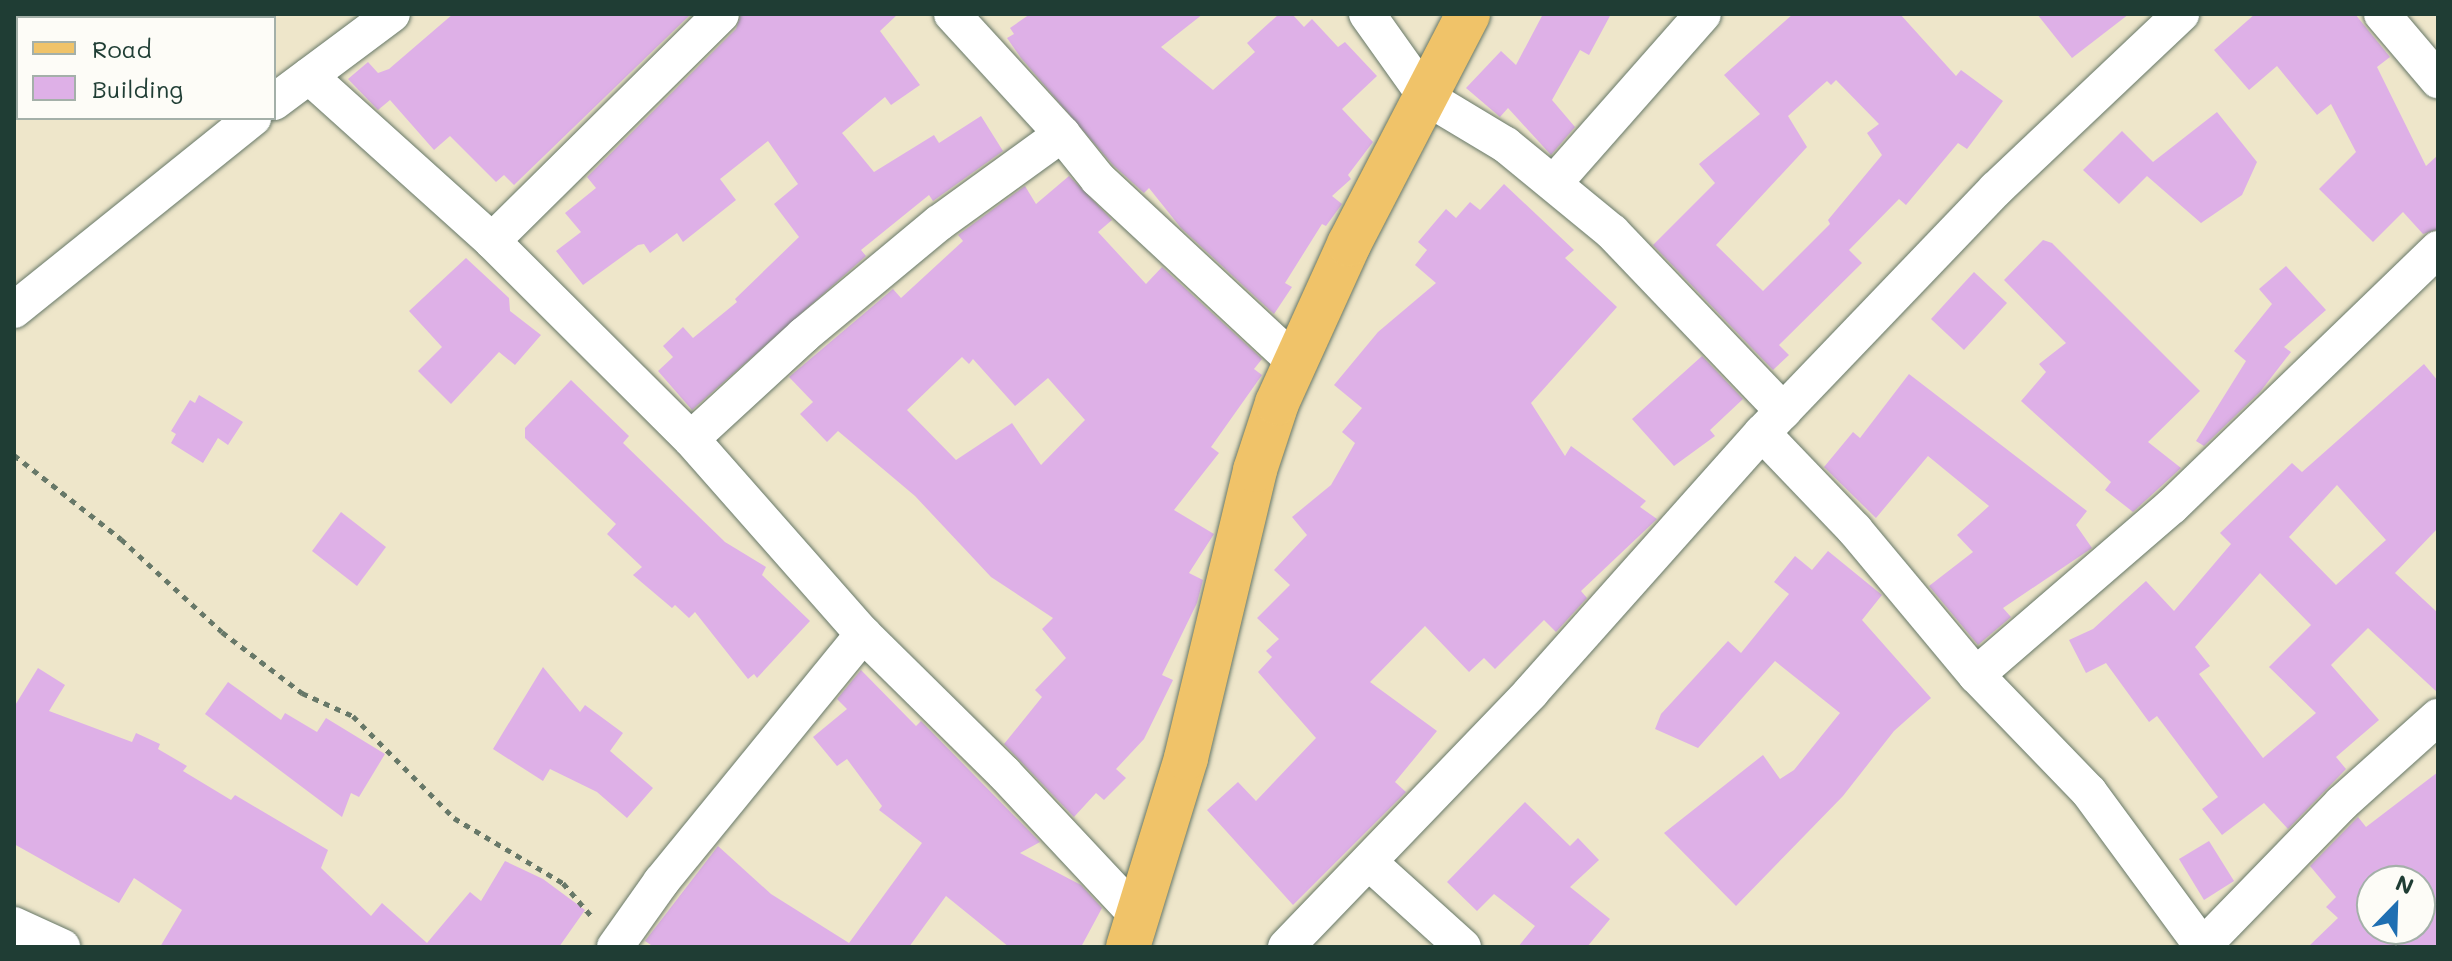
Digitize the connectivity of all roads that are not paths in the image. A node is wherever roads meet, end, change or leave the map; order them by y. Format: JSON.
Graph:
{"nodes":[{"id":1,"x":392,"y":14,"type":"edge"},
{"id":2,"x":721,"y":14,"type":"edge"},
{"id":3,"x":952,"y":14,"type":"edge"},
{"id":4,"x":1367,"y":14,"type":"edge"},
{"id":5,"x":1468,"y":14,"type":"edge"},
{"id":6,"x":1703,"y":14,"type":"edge"},
{"id":7,"x":2181,"y":14,"type":"edge"},
{"id":8,"x":2382,"y":14,"type":"edge"},
{"id":9,"x":309,"y":76,"type":"junction"},
{"id":10,"x":2438,"y":80,"type":"edge"},
{"id":11,"x":1426,"y":97,"type":"junction"},
{"id":12,"x":276,"y":101,"type":"edge"},
{"id":13,"x":251,"y":120,"type":"edge"},
{"id":14,"x":1062,"y":134,"type":"junction"},
{"id":15,"x":1554,"y":183,"type":"junction"},
{"id":16,"x":492,"y":241,"type":"junction"},
{"id":17,"x":2438,"y":249,"type":"edge"},
{"id":18,"x":14,"y":310,"type":"edge"},
{"id":19,"x":1294,"y":361,"type":"junction"},
{"id":20,"x":1772,"y":422,"type":"junction"},
{"id":21,"x":691,"y":439,"type":"junction"},
{"id":22,"x":863,"y":634,"type":"junction"},
{"id":23,"x":1976,"y":675,"type":"junction"},
{"id":24,"x":2438,"y":717,"type":"edge"},
{"id":25,"x":1371,"y":864,"type":"junction"},
{"id":26,"x":14,"y":925,"type":"edge"},
{"id":27,"x":1133,"y":932,"type":"edge"},
{"id":28,"x":62,"y":947,"type":"edge"},
{"id":29,"x":616,"y":947,"type":"edge"},
{"id":30,"x":1286,"y":947,"type":"edge"},
{"id":31,"x":1463,"y":947,"type":"edge"},
{"id":32,"x":2202,"y":947,"type":"edge"}],
"edges":[{"from":1,"to":9,"type":"street"},
{"from":2,"to":16,"type":"street"},
{"from":3,"to":14,"type":"street"},
{"from":4,"to":11,"type":"street"},
{"from":5,"to":11,"type":"main road"},
{"from":6,"to":15,"type":"street"},
{"from":7,"to":20,"type":"street"},
{"from":8,"to":10,"type":"street"},
{"from":9,"to":12,"type":"street"},
{"from":9,"to":16,"type":"street"},
{"from":11,"to":15,"type":"street"},
{"from":11,"to":19,"type":"main road"},
{"from":13,"to":18,"type":"street"},
{"from":14,"to":19,"type":"street"},
{"from":14,"to":21,"type":"street"},
{"from":15,"to":20,"type":"street"},
{"from":16,"to":21,"type":"street"},
{"from":17,"to":23,"type":"street"},
{"from":19,"to":27,"type":"main road"},
{"from":20,"to":23,"type":"street"},
{"from":20,"to":25,"type":"street"},
{"from":21,"to":22,"type":"street"},
{"from":22,"to":27,"type":"street"},
{"from":22,"to":29,"type":"street"},
{"from":23,"to":32,"type":"street"},
{"from":24,"to":32,"type":"street"},
{"from":25,"to":30,"type":"street"},
{"from":25,"to":31,"type":"street"},
{"from":26,"to":28,"type":"street"}]}
